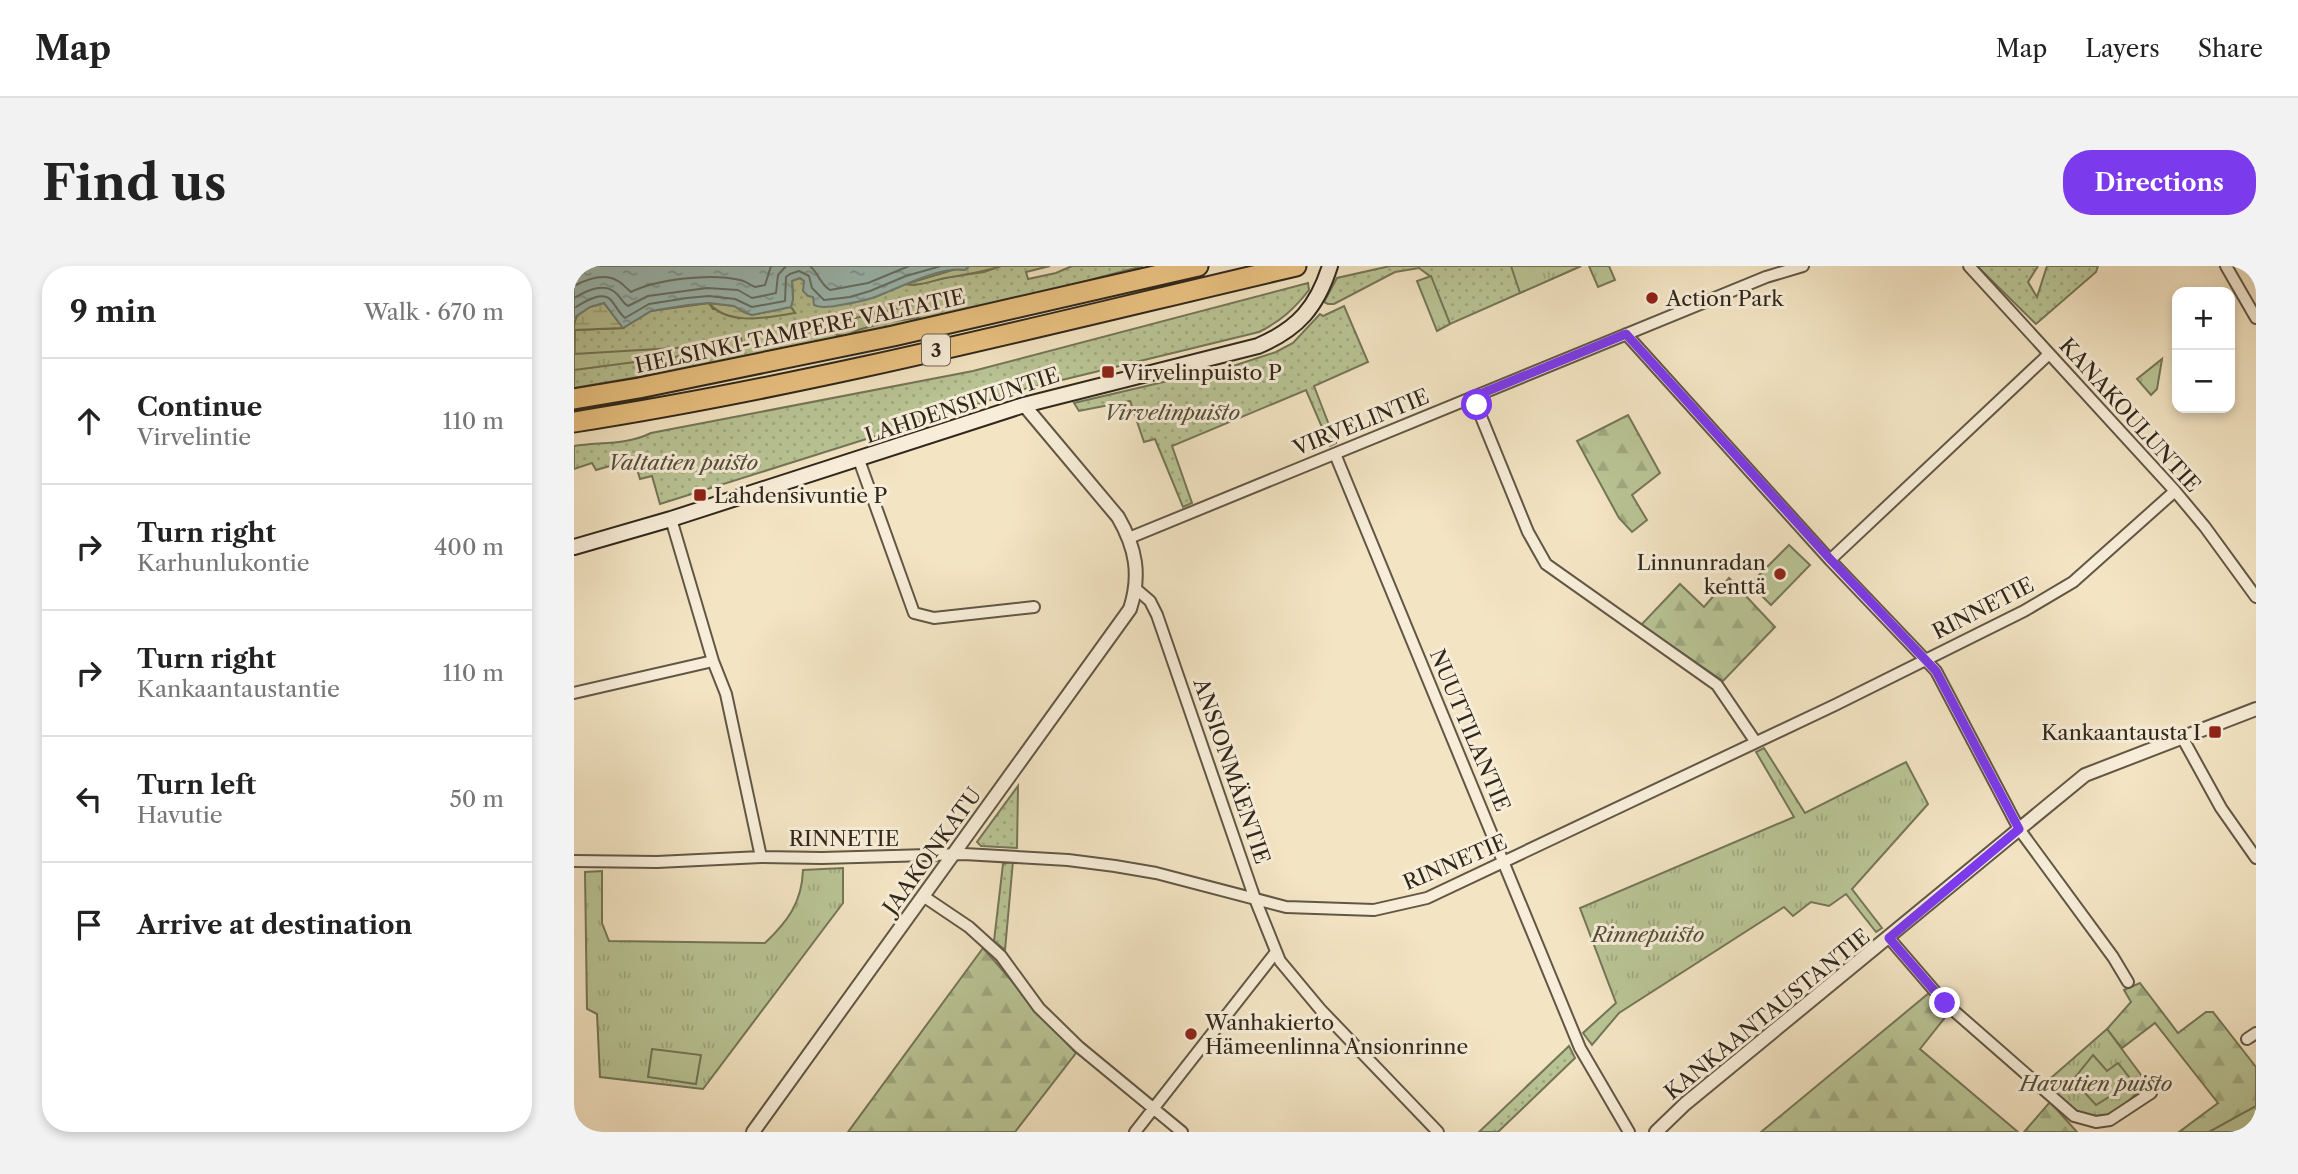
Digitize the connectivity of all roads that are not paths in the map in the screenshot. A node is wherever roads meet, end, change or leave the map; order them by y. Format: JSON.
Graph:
{"nodes":[{"id":1,"x":1198,"y":266,"type":"edge"},
{"id":2,"x":1296,"y":266,"type":"edge"},
{"id":3,"x":1330,"y":266,"type":"edge"},
{"id":4,"x":1803,"y":266,"type":"edge"},
{"id":5,"x":1969,"y":266,"type":"edge"},
{"id":6,"x":2226,"y":266,"type":"edge"},
{"id":7,"x":2256,"y":318,"type":"edge"},
{"id":8,"x":1626,"y":334,"type":"junction"},
{"id":9,"x":2049,"y":354,"type":"junction"},
{"id":10,"x":1473,"y":397,"type":"junction"},
{"id":11,"x":574,"y":399,"type":"edge"},
{"id":12,"x":1024,"y":405,"type":"junction"},
{"id":13,"x":574,"y":422,"type":"edge"},
{"id":14,"x":1335,"y":453,"type":"junction"},
{"id":15,"x":859,"y":460,"type":"junction"},
{"id":16,"x":2175,"y":491,"type":"junction"},
{"id":17,"x":671,"y":519,"type":"junction"},
{"id":18,"x":1129,"y":538,"type":"junction"},
{"id":19,"x":574,"y":547,"type":"edge"},
{"id":20,"x":1830,"y":559,"type":"junction"},
{"id":21,"x":1136,"y":589,"type":"junction"},
{"id":22,"x":2256,"y":597,"type":"edge"},
{"id":23,"x":1034,"y":607,"type":"dead end"},
{"id":24,"x":1925,"y":659,"type":"junction"},
{"id":25,"x":713,"y":661,"type":"junction"},
{"id":26,"x":574,"y":693,"type":"edge"},
{"id":27,"x":2256,"y":709,"type":"edge"},
{"id":28,"x":2183,"y":738,"type":"junction"},
{"id":29,"x":1755,"y":741,"type":"junction"},
{"id":30,"x":2019,"y":829,"type":"junction"},
{"id":31,"x":951,"y":856,"type":"junction"},
{"id":32,"x":761,"y":857,"type":"junction"},
{"id":33,"x":2256,"y":858,"type":"edge"},
{"id":34,"x":574,"y":861,"type":"edge"},
{"id":35,"x":1505,"y":863,"type":"junction"},
{"id":36,"x":923,"y":896,"type":"junction"},
{"id":37,"x":1255,"y":899,"type":"junction"},
{"id":38,"x":1889,"y":938,"type":"junction"},
{"id":39,"x":1276,"y":952,"type":"junction"},
{"id":40,"x":2128,"y":982,"type":"dead end"},
{"id":41,"x":2151,"y":1093,"type":"dead end"},
{"id":42,"x":1153,"y":1109,"type":"junction"},
{"id":43,"x":753,"y":1132,"type":"edge"},
{"id":44,"x":1135,"y":1132,"type":"edge"},
{"id":45,"x":1182,"y":1132,"type":"edge"},
{"id":46,"x":1438,"y":1132,"type":"edge"},
{"id":47,"x":1629,"y":1132,"type":"edge"},
{"id":48,"x":1656,"y":1132,"type":"edge"}],
"edges":[{"from":1,"to":11,"type":"highway","name":"HELSINKI-TAMPERE VALTATIE","number":"3"},
{"from":2,"to":13,"type":"highway","number":"3"},
{"from":3,"to":12,"type":"main road","name":"LAHDENSIVUNTIE"},
{"from":4,"to":8,"type":"street","name":"VIRVELINTIE"},
{"from":5,"to":9,"type":"street","name":"KANAKOULUNTIE"},
{"from":6,"to":7,"type":"street"},
{"from":8,"to":10,"type":"street","name":"VIRVELINTIE"},
{"from":8,"to":20,"type":"street"},
{"from":9,"to":16,"type":"street","name":"KANAKOULUNTIE"},
{"from":9,"to":20,"type":"street"},
{"from":10,"to":14,"type":"street","name":"VIRVELINTIE"},
{"from":10,"to":29,"type":"street"},
{"from":12,"to":15,"type":"main road","name":"LAHDENSIVUNTIE"},
{"from":12,"to":18,"type":"street"},
{"from":14,"to":18,"type":"street","name":"VIRVELINTIE"},
{"from":14,"to":35,"type":"street","name":"NUUTTILANTIE"},
{"from":15,"to":17,"type":"main road","name":"LAHDENSIVUNTIE"},
{"from":15,"to":23,"type":"street"},
{"from":16,"to":22,"type":"street","name":"KANAKOULUNTIE"},
{"from":16,"to":24,"type":"street","name":"RINNETIE"},
{"from":17,"to":19,"type":"main road","name":"LAHDENSIVUNTIE"},
{"from":17,"to":25,"type":"street"},
{"from":18,"to":21,"type":"street"},
{"from":20,"to":24,"type":"street"},
{"from":21,"to":31,"type":"street","name":"JAAKONKATU"},
{"from":21,"to":37,"type":"street","name":"ANSIONMÄENTIE"},
{"from":24,"to":29,"type":"street","name":"RINNETIE"},
{"from":24,"to":30,"type":"street"},
{"from":25,"to":26,"type":"street"},
{"from":25,"to":32,"type":"street"},
{"from":27,"to":28,"type":"street","name":"KANKAANTAUSTANTIE"},
{"from":28,"to":30,"type":"street","name":"KANKAANTAUSTANTIE"},
{"from":28,"to":33,"type":"street"},
{"from":29,"to":35,"type":"street","name":"RINNETIE"},
{"from":30,"to":38,"type":"street","name":"KANKAANTAUSTANTIE"},
{"from":30,"to":40,"type":"street"},
{"from":31,"to":32,"type":"street","name":"RINNETIE"},
{"from":31,"to":36,"type":"street","name":"JAAKONKATU"},
{"from":31,"to":37,"type":"street","name":"RINNETIE"},
{"from":32,"to":34,"type":"street","name":"RINNETIE"},
{"from":35,"to":37,"type":"street","name":"RINNETIE"},
{"from":35,"to":47,"type":"street","name":"NUUTTILANTIE"},
{"from":36,"to":42,"type":"street"},
{"from":36,"to":43,"type":"street","name":"JAAKONKATU"},
{"from":37,"to":39,"type":"street","name":"ANSIONMÄENTIE"},
{"from":38,"to":41,"type":"street"},
{"from":38,"to":48,"type":"street","name":"KANKAANTAUSTANTIE"},
{"from":39,"to":42,"type":"street"},
{"from":39,"to":46,"type":"street","name":"ANSIONMÄENTIE"},
{"from":42,"to":44,"type":"street"},
{"from":42,"to":45,"type":"street"}]}
